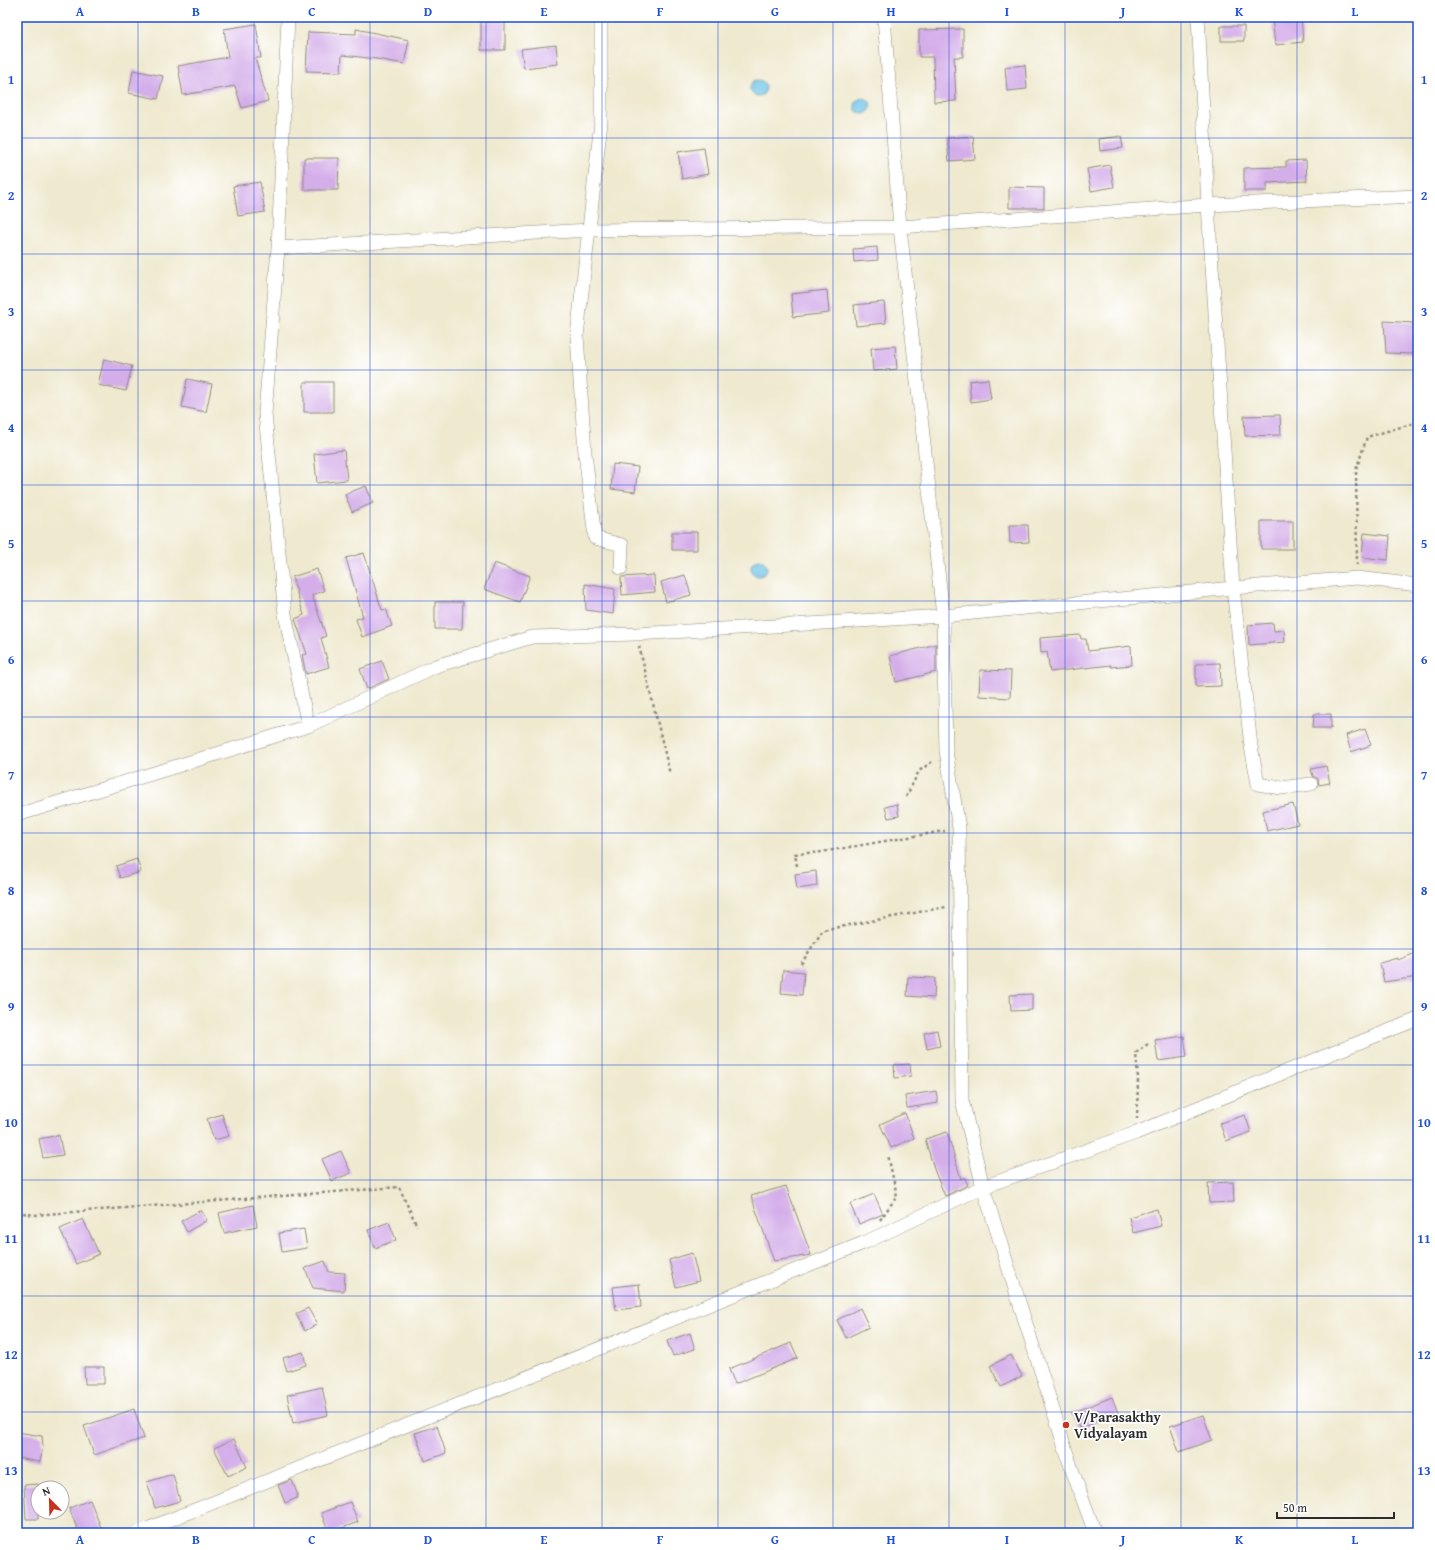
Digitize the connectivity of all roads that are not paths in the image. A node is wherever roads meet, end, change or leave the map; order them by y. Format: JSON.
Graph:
{"nodes":[{"id":1,"x":288,"y":17,"type":"edge"},
{"id":2,"x":601,"y":17,"type":"edge"},
{"id":3,"x":884,"y":17,"type":"edge"},
{"id":4,"x":1198,"y":17,"type":"edge"},
{"id":5,"x":1418,"y":196,"type":"edge"},
{"id":6,"x":1208,"y":205,"type":"junction"},
{"id":7,"x":900,"y":228,"type":"junction"},
{"id":8,"x":589,"y":230,"type":"junction"},
{"id":9,"x":278,"y":248,"type":"junction"},
{"id":10,"x":620,"y":568,"type":"dead end"},
{"id":11,"x":1418,"y":585,"type":"edge"},
{"id":12,"x":1233,"y":588,"type":"junction"},
{"id":13,"x":943,"y":616,"type":"junction"},
{"id":14,"x":308,"y":726,"type":"junction"},
{"id":15,"x":1311,"y":784,"type":"dead end"},
{"id":16,"x":17,"y":815,"type":"edge"},
{"id":17,"x":1418,"y":1019,"type":"edge"},
{"id":18,"x":983,"y":1187,"type":"junction"},
{"id":19,"x":1094,"y":1530,"type":"dead end"},
{"id":20,"x":137,"y":1533,"type":"edge"}],
"edges":[{"from":1,"to":9,"type":"street"},
{"from":2,"to":8,"type":"street"},
{"from":3,"to":7,"type":"street"},
{"from":4,"to":6,"type":"street"},
{"from":5,"to":6,"type":"street"},
{"from":6,"to":7,"type":"street"},
{"from":6,"to":12,"type":"street"},
{"from":7,"to":8,"type":"street"},
{"from":7,"to":13,"type":"street"},
{"from":8,"to":9,"type":"street"},
{"from":8,"to":10,"type":"street"},
{"from":9,"to":14,"type":"street"},
{"from":11,"to":12,"type":"street"},
{"from":12,"to":13,"type":"street"},
{"from":12,"to":15,"type":"street"},
{"from":13,"to":14,"type":"street"},
{"from":13,"to":18,"type":"street"},
{"from":14,"to":16,"type":"street"},
{"from":17,"to":18,"type":"street"},
{"from":18,"to":19,"type":"street"},
{"from":18,"to":20,"type":"street"}]}
